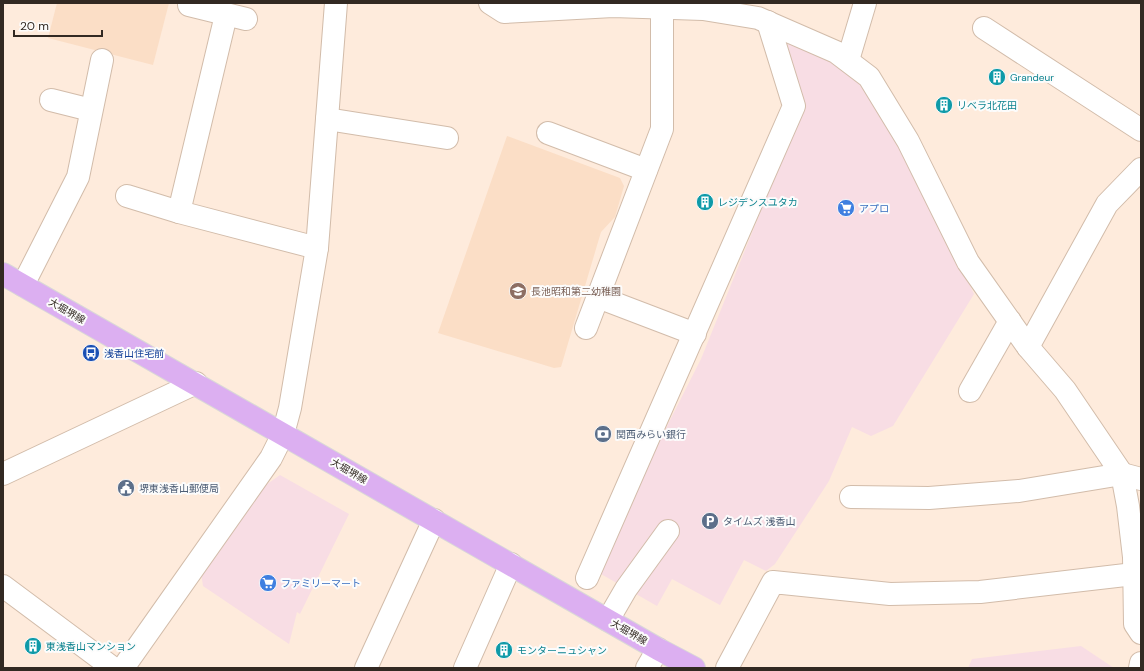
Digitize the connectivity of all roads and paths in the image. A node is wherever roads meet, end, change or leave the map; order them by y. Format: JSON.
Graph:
{"nodes":[{"id":1,"x":336,"y":3,"type":"edge"},
{"id":2,"x":865,"y":3,"type":"edge"},
{"id":3,"x":188,"y":5,"type":"dead end"},
{"id":4,"x":613,"y":5,"type":"edge"},
{"id":5,"x":703,"y":6,"type":"edge"},
{"id":6,"x":497,"y":8,"type":"edge"},
{"id":7,"x":662,"y":8,"type":"junction"},
{"id":8,"x":762,"y":14,"type":"edge"},
{"id":9,"x":984,"y":28,"type":"dead end"},
{"id":10,"x":102,"y":60,"type":"dead end"},
{"id":11,"x":848,"y":60,"type":"junction"},
{"id":12,"x":51,"y":100,"type":"dead end"},
{"id":13,"x":91,"y":110,"type":"junction"},
{"id":14,"x":326,"y":119,"type":"junction"},
{"id":15,"x":1141,"y":130,"type":"edge"},
{"id":16,"x":548,"y":133,"type":"dead end"},
{"id":17,"x":447,"y":138,"type":"dead end"},
{"id":18,"x":646,"y":170,"type":"junction"},
{"id":19,"x":1141,"y":170,"type":"edge"},
{"id":20,"x":127,"y":196,"type":"dead end"},
{"id":21,"x":179,"y":212,"type":"junction"},
{"id":22,"x":316,"y":248,"type":"junction"},
{"id":23,"x":3,"y":274,"type":"edge"},
{"id":24,"x":23,"y":285,"type":"junction"},
{"id":25,"x":598,"y":297,"type":"junction"},
{"id":26,"x":1010,"y":321,"type":"junction"},
{"id":27,"x":586,"y":328,"type":"dead end"},
{"id":28,"x":695,"y":334,"type":"junction"},
{"id":29,"x":1028,"y":347,"type":"junction"},
{"id":30,"x":196,"y":383,"type":"junction"},
{"id":31,"x":970,"y":391,"type":"dead end"},
{"id":32,"x":283,"y":434,"type":"junction"},
{"id":33,"x":4,"y":473,"type":"edge"},
{"id":34,"x":1131,"y":476,"type":"edge"},
{"id":35,"x":851,"y":497,"type":"dead end"},
{"id":36,"x":434,"y":520,"type":"junction"},
{"id":37,"x":668,"y":531,"type":"dead end"},
{"id":38,"x":511,"y":564,"type":"junction"},
{"id":39,"x":1134,"y":574,"type":"junction"},
{"id":40,"x":587,"y":578,"type":"dead end"},
{"id":41,"x":3,"y":586,"type":"edge"},
{"id":42,"x":608,"y":620,"type":"junction"},
{"id":43,"x":1141,"y":633,"type":"edge"},
{"id":44,"x":658,"y":648,"type":"junction"},
{"id":45,"x":1141,"y":663,"type":"edge"},
{"id":46,"x":113,"y":668,"type":"edge"},
{"id":47,"x":123,"y":668,"type":"edge"},
{"id":48,"x":366,"y":668,"type":"edge"},
{"id":49,"x":465,"y":668,"type":"edge"},
{"id":50,"x":647,"y":668,"type":"edge"},
{"id":51,"x":694,"y":668,"type":"edge"},
{"id":52,"x":727,"y":668,"type":"edge"},
{"id":53,"x":1140,"y":668,"type":"edge"}],
"edges":[{"from":1,"to":14,"type":"street"},
{"from":2,"to":11,"type":"street"},
{"from":3,"to":21,"type":"street"},
{"from":4,"to":6,"type":"street"},
{"from":4,"to":7,"type":"street"},
{"from":5,"to":7,"type":"street"},
{"from":5,"to":8,"type":"street"},
{"from":7,"to":18,"type":"street"},
{"from":8,"to":11,"type":"street"},
{"from":8,"to":28,"type":"street"},
{"from":9,"to":15,"type":"street"},
{"from":10,"to":13,"type":"street"},
{"from":11,"to":26,"type":"street"},
{"from":12,"to":13,"type":"street"},
{"from":13,"to":24,"type":"street"},
{"from":14,"to":17,"type":"street"},
{"from":14,"to":22,"type":"street"},
{"from":16,"to":18,"type":"street"},
{"from":18,"to":25,"type":"street"},
{"from":19,"to":29,"type":"street"},
{"from":20,"to":21,"type":"street"},
{"from":21,"to":22,"type":"street"},
{"from":22,"to":32,"type":"street"},
{"from":23,"to":24,"type":"main road","name":"大堀堺線"},
{"from":24,"to":30,"type":"main road","name":"大堀堺線"},
{"from":25,"to":27,"type":"street"},
{"from":25,"to":28,"type":"street"},
{"from":26,"to":29,"type":"street"},
{"from":26,"to":31,"type":"street"},
{"from":28,"to":40,"type":"street"},
{"from":29,"to":34,"type":"street"},
{"from":30,"to":32,"type":"main road","name":"大堀堺線"},
{"from":30,"to":33,"type":"street"},
{"from":32,"to":36,"type":"main road","name":"大堀堺線"},
{"from":32,"to":47,"type":"street"},
{"from":34,"to":35,"type":"street"},
{"from":34,"to":39,"type":"street"},
{"from":36,"to":38,"type":"main road","name":"大堀堺線"},
{"from":36,"to":48,"type":"street"},
{"from":37,"to":42,"type":"street"},
{"from":38,"to":42,"type":"main road","name":"大堀堺線"},
{"from":38,"to":49,"type":"street"},
{"from":39,"to":43,"type":"street"},
{"from":39,"to":52,"type":"street"},
{"from":41,"to":46,"type":"street"},
{"from":42,"to":44,"type":"main road","name":"大堀堺線"},
{"from":44,"to":50,"type":"street"},
{"from":44,"to":51,"type":"main road","name":"大堀堺線"},
{"from":45,"to":53,"type":"street"}]}
